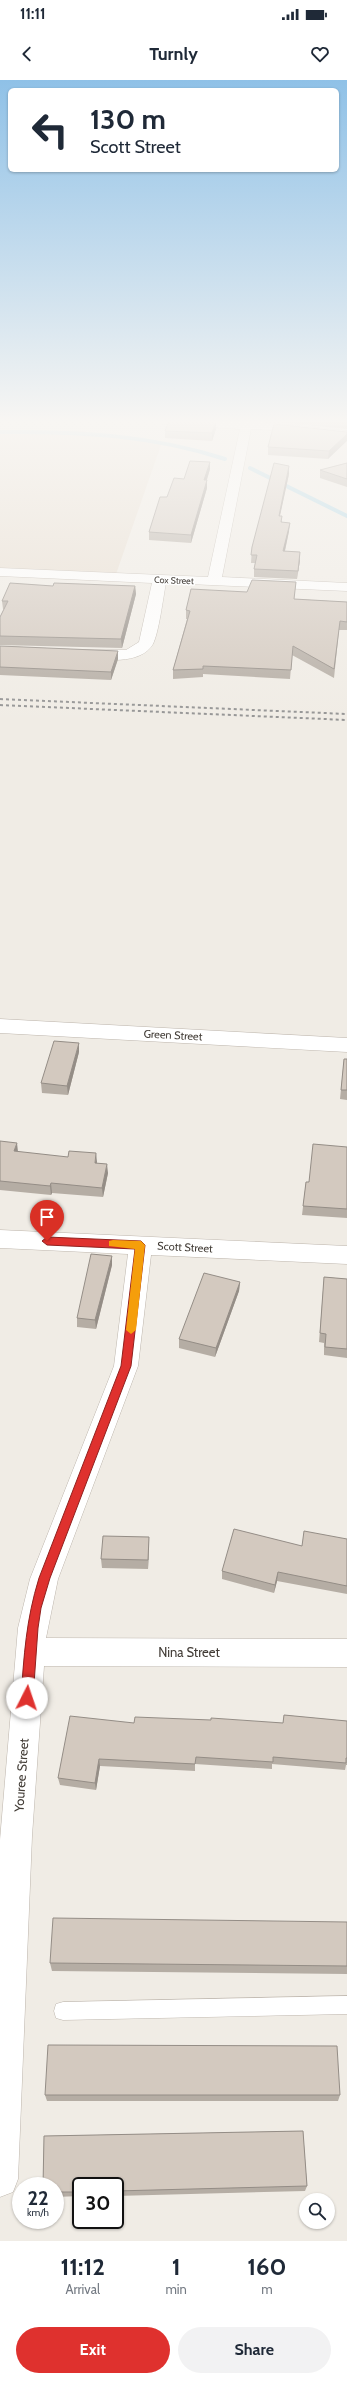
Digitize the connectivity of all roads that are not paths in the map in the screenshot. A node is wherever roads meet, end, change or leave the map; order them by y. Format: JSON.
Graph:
{"nodes":[{"id":1,"x":226,"y":522,"type":"edge"},
{"id":2,"x":0,"y":572,"type":"edge"},
{"id":3,"x":160,"y":579,"type":"junction"},
{"id":4,"x":214,"y":581,"type":"junction"},
{"id":5,"x":347,"y":587,"type":"edge"},
{"id":6,"x":70,"y":652,"type":"edge"},
{"id":7,"x":0,"y":1026,"type":"edge"},
{"id":8,"x":347,"y":1045,"type":"edge"},
{"id":9,"x":0,"y":1239,"type":"edge"},
{"id":10,"x":141,"y":1245,"type":"junction"},
{"id":11,"x":347,"y":1255,"type":"edge"},
{"id":12,"x":30,"y":1652,"type":"junction"},
{"id":13,"x":347,"y":1653,"type":"edge"},
{"id":14,"x":8,"y":1837,"type":"edge"},
{"id":15,"x":347,"y":2005,"type":"edge"},
{"id":16,"x":63,"y":2011,"type":"dead end"},
{"id":17,"x":0,"y":2179,"type":"edge"}],
"edges":[{"from":1,"to":4,"type":"street"},
{"from":2,"to":3,"type":"street","name":"Cox Street"},
{"from":3,"to":4,"type":"street","name":"Cox Street"},
{"from":3,"to":6,"type":"street"},
{"from":4,"to":5,"type":"street","name":"Cox Street"},
{"from":7,"to":8,"type":"street","name":"Green Street"},
{"from":9,"to":10,"type":"street","name":"Scott Street"},
{"from":10,"to":11,"type":"street","name":"Scott Street"},
{"from":10,"to":12,"type":"street","name":"Youree Street"},
{"from":12,"to":13,"type":"street","name":"Nina Street"},
{"from":12,"to":14,"type":"street","name":"Youree Street"},
{"from":14,"to":17,"type":"street","name":"Youree Street"},
{"from":15,"to":16,"type":"lane"}]}
